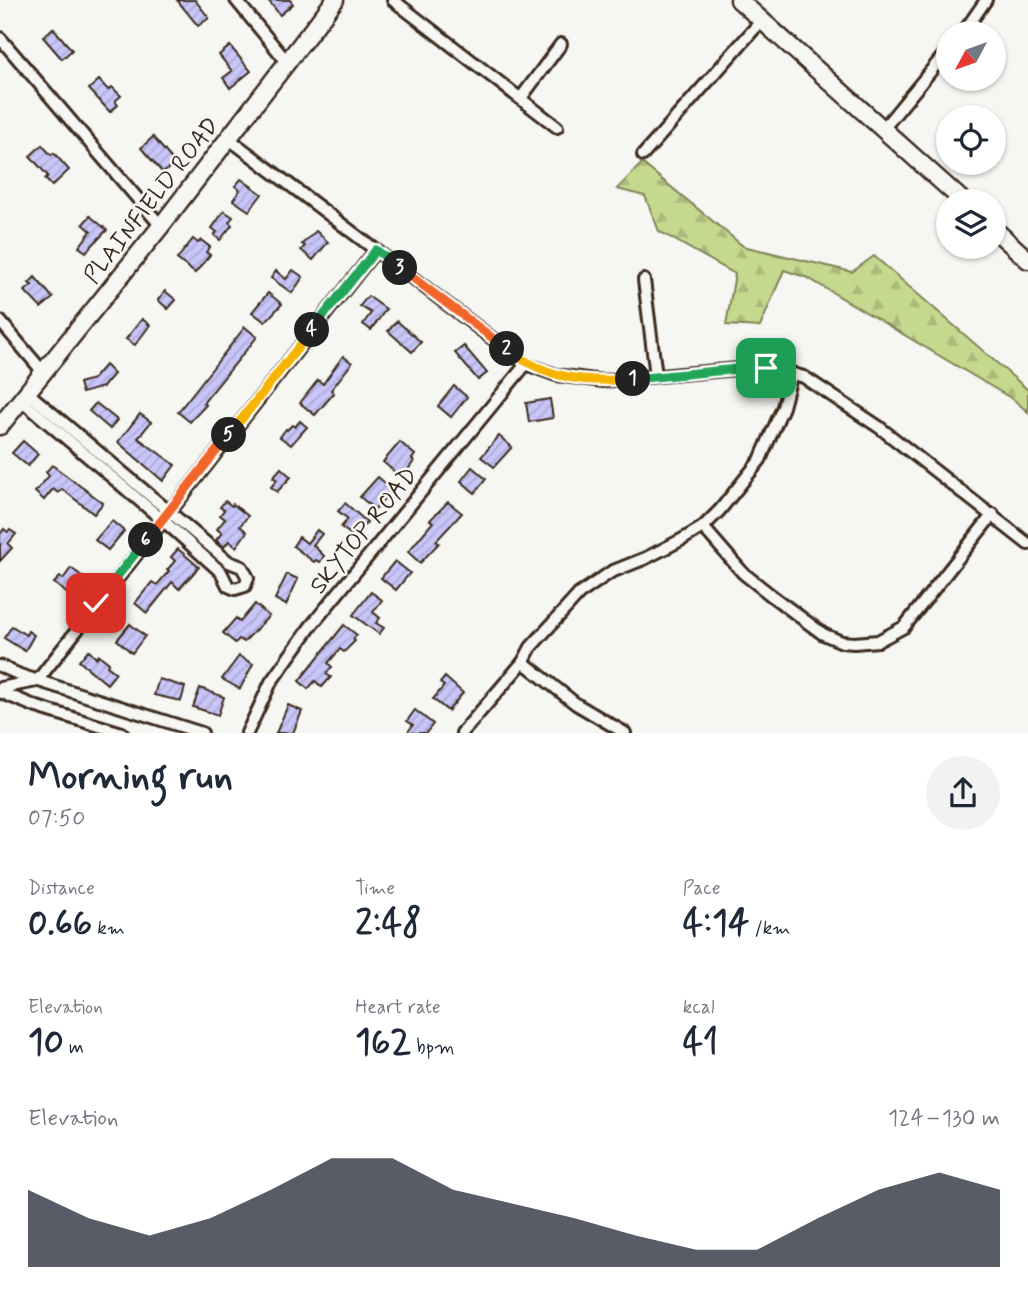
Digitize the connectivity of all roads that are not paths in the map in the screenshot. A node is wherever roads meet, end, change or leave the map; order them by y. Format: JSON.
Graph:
{"nodes":[{"id":1,"x":236,"y":0,"type":"edge"},
{"id":2,"x":335,"y":0,"type":"edge"},
{"id":3,"x":393,"y":0,"type":"edge"},
{"id":4,"x":739,"y":0,"type":"edge"},
{"id":5,"x":986,"y":0,"type":"edge"},
{"id":6,"x":762,"y":20,"type":"junction"},
{"id":7,"x":971,"y":21,"type":"edge"},
{"id":8,"x":0,"y":38,"type":"edge"},
{"id":9,"x":561,"y":44,"type":"dead end"},
{"id":10,"x":287,"y":62,"type":"junction"},
{"id":11,"x":936,"y":65,"type":"edge"},
{"id":12,"x":521,"y":98,"type":"junction"},
{"id":13,"x":557,"y":127,"type":"dead end"},
{"id":14,"x":883,"y":129,"type":"junction"},
{"id":15,"x":228,"y":138,"type":"junction"},
{"id":16,"x":643,"y":155,"type":"dead end"},
{"id":17,"x":950,"y":189,"type":"edge"},
{"id":18,"x":161,"y":226,"type":"junction"},
{"id":19,"x":1006,"y":238,"type":"edge"},
{"id":20,"x":376,"y":250,"type":"junction"},
{"id":21,"x":1025,"y":252,"type":"edge"},
{"id":22,"x":644,"y":280,"type":"dead end"},
{"id":23,"x":0,"y":321,"type":"edge"},
{"id":24,"x":526,"y":364,"type":"junction"},
{"id":25,"x":44,"y":372,"type":"junction"},
{"id":26,"x":792,"y":373,"type":"junction"},
{"id":27,"x":656,"y":376,"type":"junction"},
{"id":28,"x":24,"y":396,"type":"junction"},
{"id":29,"x":0,"y":426,"type":"edge"},
{"id":30,"x":993,"y":514,"type":"junction"},
{"id":31,"x":166,"y":516,"type":"junction"},
{"id":32,"x":703,"y":527,"type":"junction"},
{"id":33,"x":1028,"y":544,"type":"edge"},
{"id":34,"x":523,"y":662,"type":"junction"},
{"id":35,"x":0,"y":666,"type":"edge"},
{"id":36,"x":37,"y":681,"type":"junction"},
{"id":37,"x":0,"y":690,"type":"edge"},
{"id":38,"x":122,"y":733,"type":"edge"},
{"id":39,"x":202,"y":733,"type":"edge"},
{"id":40,"x":247,"y":733,"type":"edge"},
{"id":41,"x":462,"y":733,"type":"edge"},
{"id":42,"x":625,"y":733,"type":"edge"}],
"edges":[{"from":1,"to":10,"type":"street"},
{"from":2,"to":10,"type":"street","name":"PLAINFIELD ROAD"},
{"from":3,"to":12,"type":"street"},
{"from":4,"to":6,"type":"street"},
{"from":5,"to":7,"type":"street"},
{"from":6,"to":14,"type":"street"},
{"from":6,"to":16,"type":"street"},
{"from":8,"to":18,"type":"street"},
{"from":9,"to":12,"type":"street"},
{"from":10,"to":15,"type":"street","name":"PLAINFIELD ROAD"},
{"from":11,"to":14,"type":"street"},
{"from":12,"to":13,"type":"street"},
{"from":14,"to":17,"type":"street"},
{"from":15,"to":18,"type":"street","name":"PLAINFIELD ROAD"},
{"from":15,"to":20,"type":"street"},
{"from":18,"to":25,"type":"street","name":"PLAINFIELD ROAD"},
{"from":19,"to":21,"type":"street"},
{"from":20,"to":24,"type":"street"},
{"from":20,"to":31,"type":"street"},
{"from":22,"to":27,"type":"street"},
{"from":23,"to":25,"type":"street"},
{"from":24,"to":27,"type":"street"},
{"from":24,"to":40,"type":"street","name":"SKYTOP ROAD"},
{"from":25,"to":28,"type":"street","name":"PLAINFIELD ROAD"},
{"from":26,"to":27,"type":"street"},
{"from":26,"to":30,"type":"street"},
{"from":26,"to":32,"type":"street"},
{"from":28,"to":29,"type":"street","name":"PLAINFIELD ROAD"},
{"from":28,"to":31,"type":"street"},
{"from":30,"to":32,"type":"street"},
{"from":30,"to":33,"type":"street"},
{"from":31,"to":31,"type":"street"},
{"from":31,"to":36,"type":"street"},
{"from":32,"to":34,"type":"street"},
{"from":34,"to":41,"type":"street"},
{"from":34,"to":42,"type":"street"},
{"from":35,"to":36,"type":"street"},
{"from":36,"to":37,"type":"street"},
{"from":36,"to":39,"type":"street"},
{"from":37,"to":38,"type":"street"}]}
